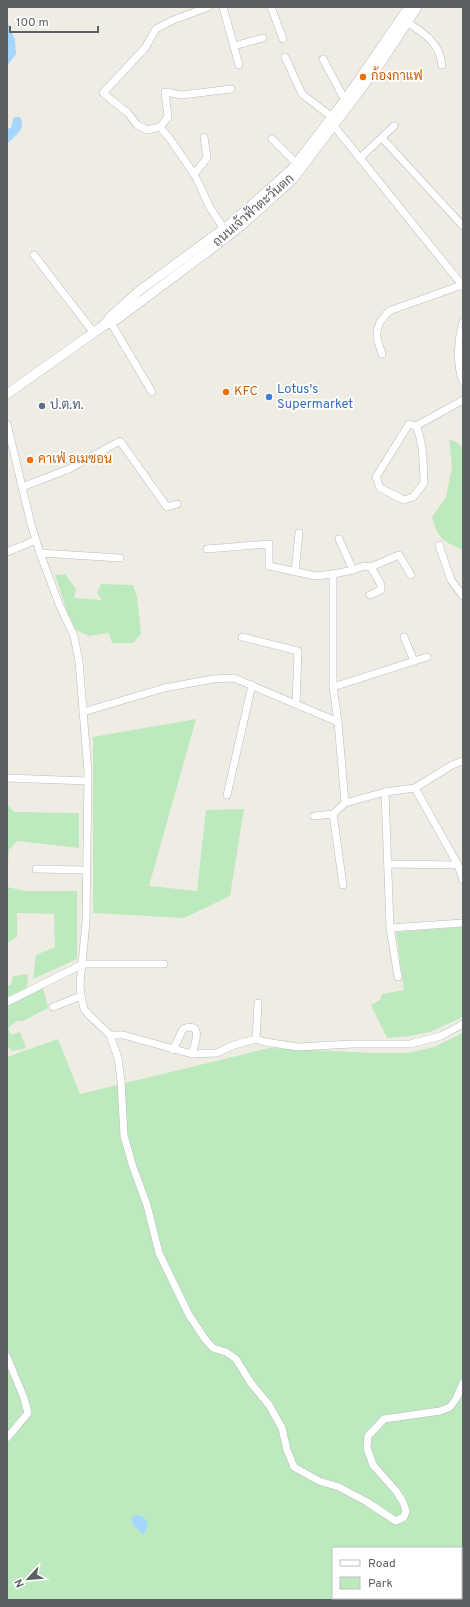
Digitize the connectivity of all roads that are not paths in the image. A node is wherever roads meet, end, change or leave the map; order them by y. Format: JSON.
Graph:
{"nodes":[{"id":1,"x":208,"y":7,"type":"edge"},
{"id":2,"x":223,"y":7,"type":"edge"},
{"id":3,"x":272,"y":7,"type":"edge"},
{"id":4,"x":409,"y":7,"type":"edge"},
{"id":5,"x":417,"y":7,"type":"edge"},
{"id":6,"x":407,"y":22,"type":"junction"},
{"id":7,"x":263,"y":38,"type":"dead end"},
{"id":8,"x":283,"y":39,"type":"dead end"},
{"id":9,"x":234,"y":46,"type":"junction"},
{"id":10,"x":285,"y":58,"type":"dead end"},
{"id":11,"x":322,"y":59,"type":"dead end"},
{"id":12,"x":442,"y":64,"type":"dead end"},
{"id":13,"x":239,"y":65,"type":"dead end"},
{"id":14,"x":231,"y":89,"type":"dead end"},
{"id":15,"x":345,"y":100,"type":"junction"},
{"id":16,"x":333,"y":121,"type":"junction"},
{"id":17,"x":394,"y":126,"type":"dead end"},
{"id":18,"x":160,"y":127,"type":"junction"},
{"id":19,"x":204,"y":137,"type":"dead end"},
{"id":20,"x":382,"y":138,"type":"junction"},
{"id":21,"x":272,"y":139,"type":"dead end"},
{"id":22,"x":360,"y":158,"type":"junction"},
{"id":23,"x":296,"y":163,"type":"junction"},
{"id":24,"x":194,"y":174,"type":"junction"},
{"id":25,"x":463,"y":226,"type":"edge"},
{"id":26,"x":224,"y":229,"type":"junction"},
{"id":27,"x":34,"y":255,"type":"dead end"},
{"id":28,"x":463,"y":285,"type":"edge"},
{"id":29,"x":463,"y":322,"type":"edge"},
{"id":30,"x":107,"y":325,"type":"junction"},
{"id":31,"x":94,"y":333,"type":"junction"},
{"id":32,"x":382,"y":354,"type":"dead end"},
{"id":33,"x":463,"y":381,"type":"edge"},
{"id":34,"x":152,"y":392,"type":"dead end"},
{"id":35,"x":7,"y":394,"type":"edge"},
{"id":36,"x":463,"y":400,"type":"edge"},
{"id":37,"x":7,"y":424,"type":"edge"},
{"id":38,"x":416,"y":426,"type":"junction"},
{"id":39,"x":22,"y":487,"type":"junction"},
{"id":40,"x":177,"y":504,"type":"dead end"},
{"id":41,"x":299,"y":533,"type":"dead end"},
{"id":42,"x":338,"y":539,"type":"dead end"},
{"id":43,"x":36,"y":540,"type":"junction"},
{"id":44,"x":439,"y":546,"type":"dead end"},
{"id":45,"x":207,"y":549,"type":"dead end"},
{"id":46,"x":7,"y":552,"type":"edge"},
{"id":47,"x":40,"y":553,"type":"junction"},
{"id":48,"x":120,"y":558,"type":"dead end"},
{"id":49,"x":371,"y":567,"type":"junction"},
{"id":50,"x":353,"y":570,"type":"junction"},
{"id":51,"x":295,"y":571,"type":"junction"},
{"id":52,"x":333,"y":574,"type":"junction"},
{"id":53,"x":411,"y":575,"type":"dead end"},
{"id":54,"x":370,"y":595,"type":"dead end"},
{"id":55,"x":463,"y":596,"type":"edge"},
{"id":56,"x":242,"y":637,"type":"dead end"},
{"id":57,"x":404,"y":637,"type":"dead end"},
{"id":58,"x":427,"y":657,"type":"dead end"},
{"id":59,"x":414,"y":661,"type":"junction"},
{"id":60,"x":252,"y":685,"type":"junction"},
{"id":61,"x":333,"y":688,"type":"junction"},
{"id":62,"x":296,"y":704,"type":"junction"},
{"id":63,"x":83,"y":712,"type":"junction"},
{"id":64,"x":338,"y":722,"type":"junction"},
{"id":65,"x":463,"y":761,"type":"edge"},
{"id":66,"x":7,"y":778,"type":"edge"},
{"id":67,"x":88,"y":781,"type":"junction"},
{"id":68,"x":415,"y":788,"type":"junction"},
{"id":69,"x":385,"y":792,"type":"junction"},
{"id":70,"x":227,"y":795,"type":"dead end"},
{"id":71,"x":345,"y":803,"type":"junction"},
{"id":72,"x":333,"y":814,"type":"junction"},
{"id":73,"x":314,"y":816,"type":"dead end"},
{"id":74,"x":388,"y":864,"type":"junction"},
{"id":75,"x":458,"y":864,"type":"junction"},
{"id":76,"x":36,"y":869,"type":"dead end"},
{"id":77,"x":85,"y":870,"type":"junction"},
{"id":78,"x":463,"y":880,"type":"edge"},
{"id":79,"x":343,"y":885,"type":"dead end"},
{"id":80,"x":463,"y":923,"type":"edge"},
{"id":81,"x":390,"y":928,"type":"junction"},
{"id":82,"x":83,"y":964,"type":"junction"},
{"id":83,"x":164,"y":964,"type":"dead end"},
{"id":84,"x":398,"y":977,"type":"dead end"},
{"id":85,"x":81,"y":996,"type":"junction"},
{"id":86,"x":7,"y":1002,"type":"edge"},
{"id":87,"x":258,"y":1003,"type":"dead end"},
{"id":88,"x":53,"y":1007,"type":"dead end"},
{"id":89,"x":463,"y":1024,"type":"edge"},
{"id":90,"x":110,"y":1035,"type":"junction"},
{"id":91,"x":256,"y":1039,"type":"junction"},
{"id":92,"x":173,"y":1050,"type":"junction"},
{"id":93,"x":192,"y":1054,"type":"junction"},
{"id":94,"x":7,"y":1357,"type":"edge"},
{"id":95,"x":463,"y":1383,"type":"edge"},
{"id":96,"x":7,"y":1438,"type":"edge"}],
"edges":[{"from":1,"to":18,"type":"street"},
{"from":2,"to":9,"type":"street"},
{"from":3,"to":8,"type":"street"},
{"from":4,"to":15,"type":"main road","name":"ถนนเจ้าฟ้าตะวันตก"},
{"from":5,"to":6,"type":"main road","name":"ถนนเจ้าฟ้าตะวันตก"},
{"from":6,"to":12,"type":"street"},
{"from":6,"to":16,"type":"main road","name":"ถนนเจ้าฟ้าตะวันตก"},
{"from":7,"to":9,"type":"street"},
{"from":9,"to":13,"type":"street"},
{"from":10,"to":16,"type":"street"},
{"from":11,"to":15,"type":"street"},
{"from":14,"to":18,"type":"street"},
{"from":15,"to":16,"type":"main road","name":"ถนนเจ้าฟ้าตะวันตก"},
{"from":16,"to":22,"type":"street"},
{"from":16,"to":23,"type":"main road","name":"ถนนเจ้าฟ้าตะวันตก"},
{"from":16,"to":30,"type":"main road","name":"ถนนเจ้าฟ้าตะวันตก"},
{"from":17,"to":20,"type":"street"},
{"from":18,"to":24,"type":"street"},
{"from":19,"to":24,"type":"street"},
{"from":20,"to":22,"type":"street"},
{"from":20,"to":25,"type":"street"},
{"from":21,"to":23,"type":"street"},
{"from":22,"to":28,"type":"street"},
{"from":23,"to":26,"type":"main road","name":"ถนนเจ้าฟ้าตะวันตก"},
{"from":24,"to":26,"type":"street"},
{"from":26,"to":30,"type":"main road","name":"ถนนเจ้าฟ้าตะวันตก"},
{"from":27,"to":31,"type":"street"},
{"from":28,"to":32,"type":"street"},
{"from":29,"to":33,"type":"street"},
{"from":30,"to":31,"type":"main road","name":"ถนนเจ้าฟ้าตะวันตก"},
{"from":30,"to":34,"type":"street"},
{"from":31,"to":35,"type":"main road","name":"ถนนเจ้าฟ้าตะวันตก"},
{"from":36,"to":38,"type":"street"},
{"from":37,"to":39,"type":"street"},
{"from":38,"to":38,"type":"street"},
{"from":39,"to":40,"type":"street"},
{"from":39,"to":43,"type":"street"},
{"from":41,"to":51,"type":"street"},
{"from":42,"to":50,"type":"street"},
{"from":43,"to":46,"type":"street"},
{"from":43,"to":47,"type":"street"},
{"from":44,"to":55,"type":"street"},
{"from":45,"to":51,"type":"street"},
{"from":47,"to":48,"type":"street"},
{"from":47,"to":63,"type":"street"},
{"from":49,"to":50,"type":"street"},
{"from":49,"to":53,"type":"street"},
{"from":49,"to":54,"type":"street"},
{"from":50,"to":52,"type":"street"},
{"from":51,"to":52,"type":"street"},
{"from":52,"to":61,"type":"street"},
{"from":56,"to":62,"type":"street"},
{"from":57,"to":59,"type":"street"},
{"from":58,"to":59,"type":"street"},
{"from":59,"to":61,"type":"street"},
{"from":60,"to":62,"type":"street"},
{"from":60,"to":63,"type":"street"},
{"from":60,"to":70,"type":"street"},
{"from":61,"to":64,"type":"street"},
{"from":62,"to":64,"type":"street"},
{"from":63,"to":67,"type":"street"},
{"from":64,"to":71,"type":"street"},
{"from":65,"to":68,"type":"street"},
{"from":66,"to":67,"type":"street"},
{"from":67,"to":77,"type":"street"},
{"from":68,"to":69,"type":"street"},
{"from":68,"to":75,"type":"street"},
{"from":69,"to":71,"type":"street"},
{"from":69,"to":74,"type":"street"},
{"from":71,"to":72,"type":"street"},
{"from":72,"to":73,"type":"street"},
{"from":72,"to":79,"type":"street"},
{"from":74,"to":75,"type":"street"},
{"from":74,"to":81,"type":"street"},
{"from":75,"to":78,"type":"street"},
{"from":76,"to":77,"type":"street"},
{"from":77,"to":82,"type":"street"},
{"from":80,"to":81,"type":"street"},
{"from":81,"to":84,"type":"street"},
{"from":82,"to":83,"type":"street"},
{"from":82,"to":85,"type":"street"},
{"from":82,"to":86,"type":"street"},
{"from":85,"to":88,"type":"street"},
{"from":85,"to":90,"type":"street"},
{"from":87,"to":91,"type":"street"},
{"from":89,"to":91,"type":"street"},
{"from":90,"to":92,"type":"street"},
{"from":90,"to":95,"type":"street"},
{"from":91,"to":93,"type":"street"},
{"from":92,"to":93,"type":"street"},
{"from":92,"to":93,"type":"street"},
{"from":94,"to":96,"type":"street"}]}
